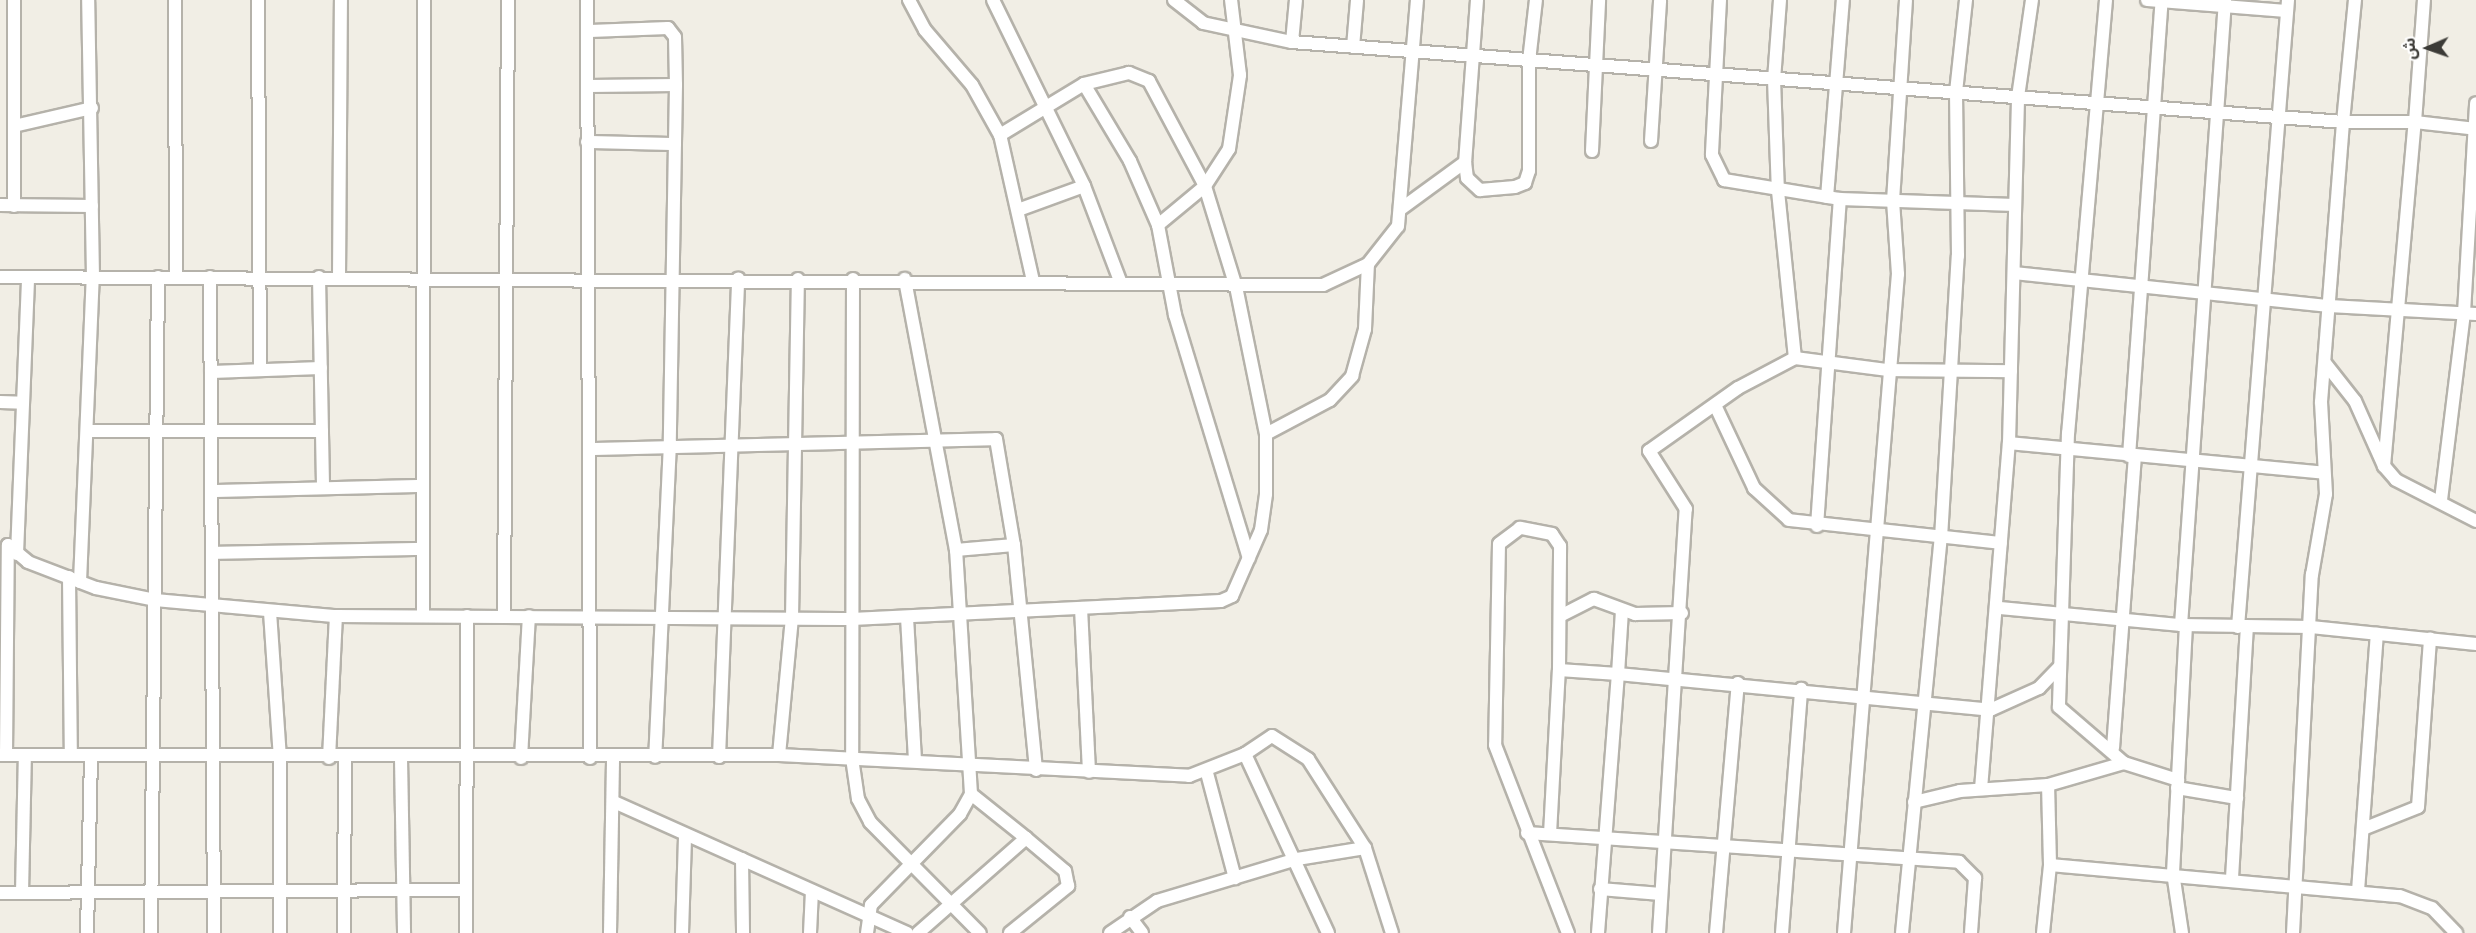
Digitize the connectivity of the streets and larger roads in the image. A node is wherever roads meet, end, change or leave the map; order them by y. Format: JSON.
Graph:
{"nodes":[{"id":1,"x":14,"y":0,"type":"edge"},
{"id":2,"x":88,"y":0,"type":"edge"},
{"id":3,"x":175,"y":0,"type":"edge"},
{"id":4,"x":258,"y":0,"type":"edge"},
{"id":5,"x":341,"y":0,"type":"edge"},
{"id":6,"x":424,"y":0,"type":"edge"},
{"id":7,"x":508,"y":0,"type":"edge"},
{"id":8,"x":587,"y":0,"type":"edge"},
{"id":9,"x":909,"y":0,"type":"edge"},
{"id":10,"x":993,"y":0,"type":"edge"},
{"id":11,"x":1174,"y":0,"type":"edge"},
{"id":12,"x":1231,"y":0,"type":"edge"},
{"id":13,"x":1296,"y":0,"type":"edge"},
{"id":14,"x":1357,"y":0,"type":"edge"},
{"id":15,"x":1417,"y":0,"type":"edge"},
{"id":16,"x":1477,"y":0,"type":"edge"},
{"id":17,"x":1536,"y":0,"type":"edge"},
{"id":18,"x":1599,"y":0,"type":"edge"},
{"id":19,"x":1660,"y":0,"type":"edge"},
{"id":20,"x":1720,"y":0,"type":"edge"},
{"id":21,"x":1780,"y":0,"type":"edge"},
{"id":22,"x":1843,"y":0,"type":"edge"},
{"id":23,"x":1906,"y":0,"type":"edge"},
{"id":24,"x":1966,"y":0,"type":"edge"},
{"id":25,"x":2032,"y":0,"type":"edge"},
{"id":26,"x":2106,"y":0,"type":"edge"},
{"id":27,"x":2147,"y":0,"type":"edge"},
{"id":28,"x":2355,"y":0,"type":"edge"},
{"id":29,"x":2424,"y":0,"type":"edge"},
{"id":30,"x":2162,"y":1,"type":"edge"},
{"id":31,"x":2224,"y":4,"type":"edge"},
{"id":32,"x":2287,"y":6,"type":"edge"},
{"id":33,"x":590,"y":31,"type":"junction"},
{"id":34,"x":1232,"y":32,"type":"junction"},
{"id":35,"x":1292,"y":42,"type":"junction"},
{"id":36,"x":1353,"y":47,"type":"junction"},
{"id":37,"x":1413,"y":52,"type":"junction"},
{"id":38,"x":1471,"y":56,"type":"junction"},
{"id":39,"x":1529,"y":61,"type":"junction"},
{"id":40,"x":1592,"y":65,"type":"junction"},
{"id":41,"x":1654,"y":70,"type":"junction"},
{"id":42,"x":1715,"y":75,"type":"junction"},
{"id":43,"x":1774,"y":79,"type":"junction"},
{"id":44,"x":1084,"y":84,"type":"junction"},
{"id":45,"x":1837,"y":84,"type":"junction"},
{"id":46,"x":676,"y":85,"type":"junction"},
{"id":47,"x":589,"y":86,"type":"junction"},
{"id":48,"x":1900,"y":89,"type":"junction"},
{"id":49,"x":1956,"y":92,"type":"junction"},
{"id":50,"x":2018,"y":98,"type":"junction"},
{"id":51,"x":2476,"y":103,"type":"edge"},
{"id":52,"x":2100,"y":104,"type":"junction"},
{"id":53,"x":1044,"y":106,"type":"junction"},
{"id":54,"x":92,"y":108,"type":"junction"},
{"id":55,"x":2157,"y":108,"type":"junction"},
{"id":56,"x":2217,"y":112,"type":"junction"},
{"id":57,"x":2278,"y":117,"type":"junction"},
{"id":58,"x":2343,"y":122,"type":"junction"},
{"id":59,"x":2415,"y":122,"type":"junction"},
{"id":60,"x":14,"y":126,"type":"junction"},
{"id":61,"x":2475,"y":128,"type":"edge"},
{"id":62,"x":1000,"y":135,"type":"junction"},
{"id":63,"x":587,"y":141,"type":"junction"},
{"id":64,"x":1651,"y":141,"type":"dead end"},
{"id":65,"x":675,"y":144,"type":"junction"},
{"id":66,"x":1592,"y":151,"type":"dead end"},
{"id":67,"x":1465,"y":162,"type":"junction"},
{"id":68,"x":1084,"y":186,"type":"junction"},
{"id":69,"x":1205,"y":186,"type":"junction"},
{"id":70,"x":1778,"y":191,"type":"junction"},
{"id":71,"x":1827,"y":197,"type":"junction"},
{"id":72,"x":1840,"y":199,"type":"junction"},
{"id":73,"x":1893,"y":201,"type":"junction"},
{"id":74,"x":1959,"y":204,"type":"junction"},
{"id":75,"x":0,"y":205,"type":"edge"},
{"id":76,"x":14,"y":206,"type":"junction"},
{"id":77,"x":92,"y":206,"type":"junction"},
{"id":78,"x":2015,"y":206,"type":"junction"},
{"id":79,"x":1402,"y":208,"type":"junction"},
{"id":80,"x":1018,"y":210,"type":"junction"},
{"id":81,"x":0,"y":217,"type":"edge"},
{"id":82,"x":1158,"y":225,"type":"junction"},
{"id":83,"x":1368,"y":264,"type":"junction"},
{"id":84,"x":2014,"y":273,"type":"junction"},
{"id":85,"x":258,"y":276,"type":"junction"},
{"id":86,"x":0,"y":277,"type":"edge"},
{"id":87,"x":28,"y":277,"type":"junction"},
{"id":88,"x":93,"y":277,"type":"junction"},
{"id":89,"x":158,"y":277,"type":"junction"},
{"id":90,"x":176,"y":277,"type":"junction"},
{"id":91,"x":210,"y":277,"type":"junction"},
{"id":92,"x":319,"y":277,"type":"junction"},
{"id":93,"x":339,"y":277,"type":"junction"},
{"id":94,"x":421,"y":277,"type":"junction"},
{"id":95,"x":507,"y":278,"type":"junction"},
{"id":96,"x":738,"y":278,"type":"junction"},
{"id":97,"x":587,"y":279,"type":"junction"},
{"id":98,"x":675,"y":279,"type":"junction"},
{"id":99,"x":798,"y":279,"type":"junction"},
{"id":100,"x":853,"y":279,"type":"junction"},
{"id":101,"x":905,"y":279,"type":"junction"},
{"id":102,"x":1034,"y":281,"type":"junction"},
{"id":103,"x":1120,"y":281,"type":"junction"},
{"id":104,"x":2082,"y":282,"type":"junction"},
{"id":105,"x":1167,"y":284,"type":"junction"},
{"id":106,"x":2142,"y":286,"type":"junction"},
{"id":107,"x":1236,"y":287,"type":"junction"},
{"id":108,"x":2201,"y":292,"type":"junction"},
{"id":109,"x":2261,"y":299,"type":"junction"},
{"id":110,"x":2329,"y":306,"type":"junction"},
{"id":111,"x":2400,"y":310,"type":"junction"},
{"id":112,"x":2470,"y":314,"type":"edge"},
{"id":113,"x":1795,"y":358,"type":"junction"},
{"id":114,"x":1832,"y":363,"type":"junction"},
{"id":115,"x":2325,"y":363,"type":"junction"},
{"id":116,"x":321,"y":368,"type":"junction"},
{"id":117,"x":260,"y":370,"type":"junction"},
{"id":118,"x":1888,"y":370,"type":"junction"},
{"id":119,"x":1950,"y":371,"type":"junction"},
{"id":120,"x":2011,"y":371,"type":"junction"},
{"id":121,"x":211,"y":372,"type":"junction"},
{"id":122,"x":0,"y":402,"type":"edge"},
{"id":123,"x":23,"y":403,"type":"junction"},
{"id":124,"x":1715,"y":405,"type":"junction"},
{"id":125,"x":89,"y":431,"type":"junction"},
{"id":126,"x":322,"y":431,"type":"junction"},
{"id":127,"x":152,"y":433,"type":"junction"},
{"id":128,"x":212,"y":434,"type":"junction"},
{"id":129,"x":1266,"y":434,"type":"junction"},
{"id":130,"x":733,"y":441,"type":"junction"},
{"id":131,"x":795,"y":441,"type":"junction"},
{"id":132,"x":936,"y":441,"type":"junction"},
{"id":133,"x":850,"y":442,"type":"junction"},
{"id":134,"x":2009,"y":443,"type":"junction"},
{"id":135,"x":670,"y":444,"type":"junction"},
{"id":136,"x":590,"y":449,"type":"junction"},
{"id":137,"x":2068,"y":451,"type":"junction"},
{"id":138,"x":2132,"y":457,"type":"junction"},
{"id":139,"x":2191,"y":462,"type":"junction"},
{"id":140,"x":2384,"y":466,"type":"junction"},
{"id":141,"x":2252,"y":467,"type":"junction"},
{"id":142,"x":2324,"y":473,"type":"junction"},
{"id":143,"x":323,"y":486,"type":"junction"},
{"id":144,"x":421,"y":486,"type":"junction"},
{"id":145,"x":212,"y":491,"type":"junction"},
{"id":146,"x":2441,"y":500,"type":"junction"},
{"id":147,"x":2476,"y":521,"type":"edge"},
{"id":148,"x":1817,"y":526,"type":"junction"},
{"id":149,"x":1875,"y":531,"type":"junction"},
{"id":150,"x":1941,"y":538,"type":"junction"},
{"id":151,"x":2001,"y":543,"type":"junction"},
{"id":152,"x":1014,"y":545,"type":"junction"},
{"id":153,"x":8,"y":547,"type":"edge"},
{"id":154,"x":422,"y":549,"type":"junction"},
{"id":155,"x":956,"y":550,"type":"junction"},
{"id":156,"x":213,"y":553,"type":"junction"},
{"id":157,"x":1249,"y":558,"type":"junction"},
{"id":158,"x":75,"y":580,"type":"junction"},
{"id":159,"x":3,"y":592,"type":"edge"},
{"id":160,"x":155,"y":600,"type":"junction"},
{"id":161,"x":212,"y":605,"type":"junction"},
{"id":162,"x":1081,"y":608,"type":"junction"},
{"id":163,"x":2000,"y":608,"type":"junction"},
{"id":164,"x":1622,"y":610,"type":"junction"},
{"id":165,"x":1022,"y":611,"type":"junction"},
{"id":166,"x":270,"y":612,"type":"junction"},
{"id":167,"x":1682,"y":613,"type":"junction"},
{"id":168,"x":2064,"y":613,"type":"junction"},
{"id":169,"x":963,"y":614,"type":"junction"},
{"id":170,"x":423,"y":615,"type":"junction"},
{"id":171,"x":504,"y":615,"type":"junction"},
{"id":172,"x":1562,"y":615,"type":"junction"},
{"id":173,"x":336,"y":616,"type":"junction"},
{"id":174,"x":466,"y":616,"type":"junction"},
{"id":175,"x":529,"y":616,"type":"junction"},
{"id":176,"x":725,"y":616,"type":"junction"},
{"id":177,"x":907,"y":616,"type":"junction"},
{"id":178,"x":665,"y":617,"type":"junction"},
{"id":179,"x":2126,"y":617,"type":"junction"},
{"id":180,"x":592,"y":618,"type":"junction"},
{"id":181,"x":792,"y":618,"type":"junction"},
{"id":182,"x":852,"y":619,"type":"junction"},
{"id":183,"x":2184,"y":625,"type":"junction"},
{"id":184,"x":2243,"y":627,"type":"junction"},
{"id":185,"x":2311,"y":627,"type":"junction"},
{"id":186,"x":2377,"y":634,"type":"junction"},
{"id":187,"x":2430,"y":638,"type":"junction"},
{"id":188,"x":2476,"y":644,"type":"edge"},
{"id":189,"x":2060,"y":666,"type":"junction"},
{"id":190,"x":1559,"y":670,"type":"junction"},
{"id":191,"x":1618,"y":674,"type":"junction"},
{"id":192,"x":1679,"y":676,"type":"junction"},
{"id":193,"x":1738,"y":683,"type":"junction"},
{"id":194,"x":1801,"y":689,"type":"junction"},
{"id":195,"x":1863,"y":696,"type":"junction"},
{"id":196,"x":1924,"y":702,"type":"junction"},
{"id":197,"x":1990,"y":710,"type":"junction"},
{"id":198,"x":2113,"y":748,"type":"junction"},
{"id":199,"x":1245,"y":754,"type":"junction"},
{"id":200,"x":3,"y":755,"type":"edge"},
{"id":201,"x":25,"y":755,"type":"junction"},
{"id":202,"x":71,"y":755,"type":"junction"},
{"id":203,"x":778,"y":755,"type":"junction"},
{"id":204,"x":91,"y":756,"type":"junction"},
{"id":205,"x":154,"y":756,"type":"junction"},
{"id":206,"x":214,"y":756,"type":"junction"},
{"id":207,"x":280,"y":757,"type":"junction"},
{"id":208,"x":467,"y":757,"type":"junction"},
{"id":209,"x":655,"y":757,"type":"junction"},
{"id":210,"x":719,"y":757,"type":"junction"},
{"id":211,"x":329,"y":758,"type":"junction"},
{"id":212,"x":401,"y":758,"type":"junction"},
{"id":213,"x":521,"y":758,"type":"junction"},
{"id":214,"x":590,"y":758,"type":"junction"},
{"id":215,"x":852,"y":758,"type":"junction"},
{"id":216,"x":345,"y":759,"type":"junction"},
{"id":217,"x":613,"y":759,"type":"junction"},
{"id":218,"x":915,"y":760,"type":"junction"},
{"id":219,"x":969,"y":763,"type":"junction"},
{"id":220,"x":2124,"y":763,"type":"junction"},
{"id":221,"x":1036,"y":770,"type":"junction"},
{"id":222,"x":1089,"y":772,"type":"junction"},
{"id":223,"x":1207,"y":773,"type":"junction"},
{"id":224,"x":2178,"y":784,"type":"junction"},
{"id":225,"x":2049,"y":785,"type":"junction"},
{"id":226,"x":1981,"y":789,"type":"junction"},
{"id":227,"x":971,"y":794,"type":"junction"},
{"id":228,"x":2237,"y":798,"type":"junction"},
{"id":229,"x":614,"y":802,"type":"junction"},
{"id":230,"x":1914,"y":802,"type":"junction"},
{"id":231,"x":2363,"y":829,"type":"junction"},
{"id":232,"x":1527,"y":833,"type":"junction"},
{"id":233,"x":1550,"y":834,"type":"junction"},
{"id":234,"x":685,"y":836,"type":"junction"},
{"id":235,"x":1604,"y":837,"type":"junction"},
{"id":236,"x":1026,"y":838,"type":"junction"},
{"id":237,"x":1665,"y":840,"type":"junction"},
{"id":238,"x":1725,"y":844,"type":"junction"},
{"id":239,"x":1365,"y":848,"type":"junction"},
{"id":240,"x":1788,"y":849,"type":"junction"},
{"id":241,"x":1848,"y":853,"type":"junction"},
{"id":242,"x":1908,"y":857,"type":"junction"},
{"id":243,"x":742,"y":859,"type":"junction"},
{"id":244,"x":1297,"y":859,"type":"junction"},
{"id":245,"x":908,"y":863,"type":"junction"},
{"id":246,"x":2050,"y":865,"type":"junction"},
{"id":247,"x":2173,"y":873,"type":"junction"},
{"id":248,"x":1235,"y":878,"type":"junction"},
{"id":249,"x":2232,"y":878,"type":"junction"},
{"id":250,"x":2295,"y":885,"type":"junction"},
{"id":251,"x":1600,"y":889,"type":"junction"},
{"id":252,"x":466,"y":890,"type":"junction"},
{"id":253,"x":149,"y":891,"type":"junction"},
{"id":254,"x":213,"y":891,"type":"junction"},
{"id":255,"x":280,"y":891,"type":"junction"},
{"id":256,"x":344,"y":891,"type":"junction"},
{"id":257,"x":812,"y":891,"type":"junction"},
{"id":258,"x":2358,"y":891,"type":"junction"},
{"id":259,"x":404,"y":892,"type":"junction"},
{"id":260,"x":0,"y":893,"type":"edge"},
{"id":261,"x":22,"y":893,"type":"junction"},
{"id":262,"x":85,"y":893,"type":"junction"},
{"id":263,"x":1661,"y":894,"type":"junction"},
{"id":264,"x":949,"y":904,"type":"junction"},
{"id":265,"x":1130,"y":917,"type":"junction"},
{"id":266,"x":867,"y":918,"type":"junction"},
{"id":267,"x":87,"y":933,"type":"edge"},
{"id":268,"x":150,"y":933,"type":"edge"},
{"id":269,"x":214,"y":933,"type":"edge"},
{"id":270,"x":280,"y":933,"type":"edge"},
{"id":271,"x":344,"y":933,"type":"edge"},
{"id":272,"x":404,"y":933,"type":"edge"},
{"id":273,"x":466,"y":933,"type":"edge"},
{"id":274,"x":610,"y":933,"type":"edge"},
{"id":275,"x":682,"y":933,"type":"edge"},
{"id":276,"x":743,"y":933,"type":"edge"},
{"id":277,"x":810,"y":933,"type":"edge"},
{"id":278,"x":867,"y":933,"type":"edge"},
{"id":279,"x":907,"y":933,"type":"edge"},
{"id":280,"x":918,"y":933,"type":"edge"},
{"id":281,"x":980,"y":933,"type":"edge"},
{"id":282,"x":1010,"y":933,"type":"edge"},
{"id":283,"x":1110,"y":933,"type":"edge"},
{"id":284,"x":1142,"y":933,"type":"edge"},
{"id":285,"x":1328,"y":933,"type":"edge"},
{"id":286,"x":1392,"y":933,"type":"edge"},
{"id":287,"x":1568,"y":933,"type":"edge"},
{"id":288,"x":1598,"y":933,"type":"edge"},
{"id":289,"x":1659,"y":933,"type":"edge"},
{"id":290,"x":1716,"y":933,"type":"edge"},
{"id":291,"x":1782,"y":933,"type":"edge"},
{"id":292,"x":1844,"y":933,"type":"edge"},
{"id":293,"x":1902,"y":933,"type":"edge"},
{"id":294,"x":1971,"y":933,"type":"edge"},
{"id":295,"x":2043,"y":933,"type":"edge"},
{"id":296,"x":2182,"y":933,"type":"edge"},
{"id":297,"x":2293,"y":933,"type":"edge"},
{"id":298,"x":2456,"y":933,"type":"edge"}],
"edges":[{"from":1,"to":60,"type":"street"},
{"from":2,"to":54,"type":"street"},
{"from":3,"to":90,"type":"street"},
{"from":4,"to":85,"type":"street"},
{"from":5,"to":93,"type":"street"},
{"from":6,"to":94,"type":"street"},
{"from":7,"to":95,"type":"street"},
{"from":8,"to":33,"type":"street"},
{"from":9,"to":62,"type":"street"},
{"from":10,"to":53,"type":"street"},
{"from":11,"to":34,"type":"street"},
{"from":12,"to":34,"type":"street"},
{"from":13,"to":35,"type":"street"},
{"from":14,"to":36,"type":"street"},
{"from":15,"to":37,"type":"street"},
{"from":16,"to":38,"type":"street"},
{"from":17,"to":39,"type":"street"},
{"from":18,"to":40,"type":"street"},
{"from":19,"to":41,"type":"street"},
{"from":20,"to":42,"type":"street"},
{"from":21,"to":43,"type":"street"},
{"from":22,"to":45,"type":"street"},
{"from":23,"to":48,"type":"street"},
{"from":24,"to":49,"type":"street"},
{"from":25,"to":50,"type":"street"},
{"from":26,"to":52,"type":"street"},
{"from":27,"to":30,"type":"street"},
{"from":28,"to":58,"type":"street"},
{"from":29,"to":59,"type":"street"},
{"from":30,"to":31,"type":"street"},
{"from":30,"to":55,"type":"street"},
{"from":31,"to":32,"type":"street"},
{"from":31,"to":56,"type":"street"},
{"from":32,"to":57,"type":"street"},
{"from":33,"to":46,"type":"street"},
{"from":33,"to":47,"type":"street"},
{"from":34,"to":35,"type":"street"},
{"from":34,"to":69,"type":"street"},
{"from":35,"to":36,"type":"street"},
{"from":36,"to":37,"type":"street"},
{"from":37,"to":38,"type":"street"},
{"from":37,"to":79,"type":"street"},
{"from":38,"to":39,"type":"street"},
{"from":38,"to":67,"type":"street"},
{"from":39,"to":40,"type":"street"},
{"from":39,"to":67,"type":"street"},
{"from":40,"to":41,"type":"street"},
{"from":40,"to":66,"type":"street"},
{"from":41,"to":42,"type":"street"},
{"from":41,"to":64,"type":"street"},
{"from":42,"to":43,"type":"street"},
{"from":42,"to":70,"type":"street"},
{"from":43,"to":45,"type":"street"},
{"from":43,"to":70,"type":"street"},
{"from":44,"to":53,"type":"street"},
{"from":44,"to":69,"type":"street"},
{"from":44,"to":82,"type":"street"},
{"from":45,"to":48,"type":"street"},
{"from":45,"to":71,"type":"street"},
{"from":46,"to":47,"type":"street"},
{"from":46,"to":65,"type":"street"},
{"from":47,"to":63,"type":"street"},
{"from":48,"to":49,"type":"street"},
{"from":48,"to":73,"type":"street"},
{"from":49,"to":50,"type":"street"},
{"from":49,"to":74,"type":"street"},
{"from":50,"to":52,"type":"street"},
{"from":50,"to":78,"type":"street"},
{"from":51,"to":61,"type":"street"},
{"from":52,"to":55,"type":"street"},
{"from":52,"to":104,"type":"street"},
{"from":53,"to":62,"type":"street"},
{"from":53,"to":68,"type":"street"},
{"from":54,"to":60,"type":"street"},
{"from":54,"to":77,"type":"street"},
{"from":55,"to":56,"type":"street"},
{"from":55,"to":106,"type":"street"},
{"from":56,"to":57,"type":"street"},
{"from":56,"to":108,"type":"street"},
{"from":57,"to":58,"type":"street"},
{"from":57,"to":109,"type":"street"},
{"from":58,"to":59,"type":"street"},
{"from":58,"to":110,"type":"street"},
{"from":59,"to":61,"type":"street"},
{"from":59,"to":111,"type":"street"},
{"from":60,"to":76,"type":"street"},
{"from":61,"to":112,"type":"street"},
{"from":62,"to":80,"type":"street"},
{"from":63,"to":65,"type":"street"},
{"from":63,"to":97,"type":"street"},
{"from":65,"to":98,"type":"street"},
{"from":67,"to":79,"type":"street"},
{"from":68,"to":80,"type":"street"},
{"from":68,"to":103,"type":"street"},
{"from":69,"to":82,"type":"street"},
{"from":69,"to":107,"type":"street"},
{"from":70,"to":71,"type":"street"},
{"from":70,"to":113,"type":"street"},
{"from":71,"to":72,"type":"street"},
{"from":72,"to":73,"type":"street"},
{"from":72,"to":114,"type":"street"},
{"from":73,"to":74,"type":"street"},
{"from":73,"to":118,"type":"street"},
{"from":74,"to":78,"type":"street"},
{"from":74,"to":119,"type":"street"},
{"from":75,"to":76,"type":"street"},
{"from":75,"to":81,"type":"street"},
{"from":76,"to":77,"type":"street"},
{"from":77,"to":88,"type":"street"},
{"from":78,"to":84,"type":"street"},
{"from":79,"to":83,"type":"street"},
{"from":80,"to":102,"type":"street"},
{"from":82,"to":105,"type":"street"},
{"from":83,"to":107,"type":"street"},
{"from":83,"to":129,"type":"street"},
{"from":84,"to":104,"type":"street"},
{"from":84,"to":120,"type":"street"},
{"from":85,"to":91,"type":"street"},
{"from":85,"to":92,"type":"street"},
{"from":85,"to":117,"type":"street"},
{"from":86,"to":87,"type":"street"},
{"from":87,"to":88,"type":"street"},
{"from":87,"to":123,"type":"street"},
{"from":88,"to":89,"type":"street"},
{"from":88,"to":125,"type":"street"},
{"from":89,"to":90,"type":"street"},
{"from":89,"to":127,"type":"street"},
{"from":90,"to":91,"type":"street"},
{"from":91,"to":121,"type":"street"},
{"from":92,"to":93,"type":"street"},
{"from":92,"to":116,"type":"street"},
{"from":93,"to":94,"type":"street"},
{"from":94,"to":95,"type":"street"},
{"from":94,"to":144,"type":"street"},
{"from":95,"to":97,"type":"street"},
{"from":95,"to":171,"type":"street"},
{"from":96,"to":98,"type":"street"},
{"from":96,"to":99,"type":"street"},
{"from":96,"to":130,"type":"street"},
{"from":97,"to":98,"type":"street"},
{"from":97,"to":136,"type":"street"},
{"from":98,"to":135,"type":"street"},
{"from":99,"to":100,"type":"street"},
{"from":99,"to":131,"type":"street"},
{"from":100,"to":101,"type":"street"},
{"from":100,"to":133,"type":"street"},
{"from":101,"to":102,"type":"street"},
{"from":101,"to":132,"type":"street"},
{"from":102,"to":103,"type":"street"},
{"from":103,"to":105,"type":"street"},
{"from":104,"to":106,"type":"street"},
{"from":104,"to":137,"type":"street"},
{"from":105,"to":107,"type":"street"},
{"from":105,"to":157,"type":"street"},
{"from":106,"to":108,"type":"street"},
{"from":106,"to":138,"type":"street"},
{"from":107,"to":129,"type":"street"},
{"from":108,"to":109,"type":"street"},
{"from":108,"to":139,"type":"street"},
{"from":109,"to":110,"type":"street"},
{"from":109,"to":141,"type":"street"},
{"from":110,"to":111,"type":"street"},
{"from":110,"to":115,"type":"street"},
{"from":111,"to":112,"type":"street"},
{"from":111,"to":140,"type":"street"},
{"from":112,"to":146,"type":"street"},
{"from":113,"to":114,"type":"street"},
{"from":113,"to":124,"type":"street"},
{"from":114,"to":118,"type":"street"},
{"from":114,"to":148,"type":"street"},
{"from":115,"to":140,"type":"street"},
{"from":115,"to":142,"type":"street"},
{"from":116,"to":117,"type":"street"},
{"from":116,"to":126,"type":"street"},
{"from":117,"to":121,"type":"street"},
{"from":118,"to":119,"type":"street"},
{"from":118,"to":149,"type":"street"},
{"from":119,"to":120,"type":"street"},
{"from":119,"to":150,"type":"street"},
{"from":120,"to":134,"type":"street"},
{"from":121,"to":128,"type":"street"},
{"from":122,"to":123,"type":"street"},
{"from":123,"to":153,"type":"street"},
{"from":124,"to":148,"type":"street"},
{"from":124,"to":167,"type":"street"},
{"from":125,"to":127,"type":"street"},
{"from":125,"to":158,"type":"street"},
{"from":126,"to":128,"type":"street"},
{"from":126,"to":143,"type":"street"},
{"from":127,"to":128,"type":"street"},
{"from":127,"to":160,"type":"street"},
{"from":128,"to":145,"type":"street"},
{"from":129,"to":157,"type":"street"},
{"from":130,"to":131,"type":"street"},
{"from":130,"to":135,"type":"street"},
{"from":130,"to":176,"type":"street"},
{"from":131,"to":133,"type":"street"},
{"from":131,"to":181,"type":"street"},
{"from":132,"to":133,"type":"street"},
{"from":132,"to":152,"type":"street"},
{"from":132,"to":155,"type":"street"},
{"from":133,"to":182,"type":"street"},
{"from":134,"to":137,"type":"street"},
{"from":134,"to":151,"type":"street"},
{"from":135,"to":136,"type":"street"},
{"from":135,"to":178,"type":"street"},
{"from":136,"to":180,"type":"street"},
{"from":137,"to":138,"type":"street"},
{"from":137,"to":168,"type":"street"},
{"from":138,"to":139,"type":"street"},
{"from":138,"to":179,"type":"street"},
{"from":139,"to":141,"type":"street"},
{"from":139,"to":183,"type":"street"},
{"from":140,"to":146,"type":"street"},
{"from":141,"to":142,"type":"street"},
{"from":141,"to":184,"type":"street"},
{"from":142,"to":185,"type":"street"},
{"from":143,"to":144,"type":"street"},
{"from":143,"to":145,"type":"street"},
{"from":144,"to":154,"type":"street"},
{"from":145,"to":156,"type":"street"},
{"from":146,"to":147,"type":"street"},
{"from":148,"to":149,"type":"street"},
{"from":149,"to":150,"type":"street"},
{"from":149,"to":195,"type":"street"},
{"from":150,"to":151,"type":"street"},
{"from":150,"to":196,"type":"street"},
{"from":151,"to":163,"type":"street"},
{"from":152,"to":155,"type":"street"},
{"from":152,"to":165,"type":"street"},
{"from":153,"to":158,"type":"street"},
{"from":153,"to":159,"type":"street"},
{"from":154,"to":156,"type":"street"},
{"from":154,"to":170,"type":"street"},
{"from":155,"to":169,"type":"street"},
{"from":156,"to":161,"type":"street"},
{"from":157,"to":162,"type":"street"},
{"from":158,"to":160,"type":"street"},
{"from":158,"to":202,"type":"street"},
{"from":159,"to":200,"type":"street"},
{"from":160,"to":161,"type":"street"},
{"from":160,"to":205,"type":"street"},
{"from":161,"to":166,"type":"street"},
{"from":161,"to":206,"type":"street"},
{"from":162,"to":165,"type":"street"},
{"from":162,"to":222,"type":"street"},
{"from":163,"to":168,"type":"street"},
{"from":163,"to":197,"type":"street"},
{"from":164,"to":167,"type":"street"},
{"from":164,"to":172,"type":"street"},
{"from":164,"to":191,"type":"street"},
{"from":165,"to":169,"type":"street"},
{"from":165,"to":221,"type":"street"},
{"from":166,"to":173,"type":"street"},
{"from":166,"to":207,"type":"street"},
{"from":167,"to":192,"type":"street"},
{"from":168,"to":179,"type":"street"},
{"from":168,"to":189,"type":"street"},
{"from":169,"to":177,"type":"street"},
{"from":169,"to":219,"type":"street"},
{"from":170,"to":173,"type":"street"},
{"from":170,"to":174,"type":"street"},
{"from":171,"to":174,"type":"street"},
{"from":171,"to":175,"type":"street"},
{"from":172,"to":190,"type":"street"},
{"from":172,"to":232,"type":"street"},
{"from":173,"to":211,"type":"street"},
{"from":174,"to":208,"type":"street"},
{"from":175,"to":180,"type":"street"},
{"from":175,"to":213,"type":"street"},
{"from":176,"to":178,"type":"street"},
{"from":176,"to":181,"type":"street"},
{"from":176,"to":210,"type":"street"},
{"from":177,"to":182,"type":"street"},
{"from":177,"to":218,"type":"street"},
{"from":178,"to":180,"type":"street"},
{"from":178,"to":209,"type":"street"},
{"from":179,"to":183,"type":"street"},
{"from":179,"to":198,"type":"street"},
{"from":180,"to":214,"type":"street"},
{"from":181,"to":182,"type":"street"},
{"from":181,"to":203,"type":"street"},
{"from":182,"to":215,"type":"street"},
{"from":183,"to":184,"type":"street"},
{"from":183,"to":224,"type":"street"},
{"from":184,"to":185,"type":"street"},
{"from":184,"to":228,"type":"street"},
{"from":185,"to":186,"type":"street"},
{"from":185,"to":250,"type":"street"},
{"from":186,"to":187,"type":"street"},
{"from":186,"to":231,"type":"street"},
{"from":187,"to":188,"type":"street"},
{"from":187,"to":231,"type":"street"},
{"from":189,"to":197,"type":"street"},
{"from":189,"to":198,"type":"street"},
{"from":190,"to":191,"type":"street"},
{"from":190,"to":233,"type":"street"},
{"from":191,"to":192,"type":"street"},
{"from":191,"to":235,"type":"street"},
{"from":192,"to":193,"type":"street"},
{"from":192,"to":237,"type":"street"},
{"from":193,"to":194,"type":"street"},
{"from":193,"to":238,"type":"street"},
{"from":194,"to":195,"type":"street"},
{"from":194,"to":240,"type":"street"},
{"from":195,"to":196,"type":"street"},
{"from":195,"to":241,"type":"street"},
{"from":196,"to":197,"type":"street"},
{"from":196,"to":230,"type":"street"},
{"from":197,"to":226,"type":"street"},
{"from":198,"to":220,"type":"street"},
{"from":199,"to":223,"type":"street"},
{"from":199,"to":239,"type":"street"},
{"from":199,"to":244,"type":"street"},
{"from":200,"to":201,"type":"street"},
{"from":201,"to":202,"type":"street"},
{"from":201,"to":261,"type":"street"},
{"from":202,"to":204,"type":"street"},
{"from":203,"to":210,"type":"street"},
{"from":203,"to":215,"type":"street"},
{"from":204,"to":205,"type":"street"},
{"from":204,"to":262,"type":"street"},
{"from":205,"to":206,"type":"street"},
{"from":205,"to":253,"type":"street"},
{"from":206,"to":207,"type":"street"},
{"from":206,"to":254,"type":"street"},
{"from":207,"to":211,"type":"street"},
{"from":207,"to":255,"type":"street"},
{"from":208,"to":212,"type":"street"},
{"from":208,"to":213,"type":"street"},
{"from":208,"to":252,"type":"street"},
{"from":209,"to":210,"type":"street"},
{"from":209,"to":217,"type":"street"},
{"from":211,"to":216,"type":"street"},
{"from":212,"to":216,"type":"street"},
{"from":212,"to":259,"type":"street"},
{"from":213,"to":214,"type":"street"},
{"from":214,"to":217,"type":"street"},
{"from":215,"to":218,"type":"street"},
{"from":215,"to":245,"type":"street"},
{"from":216,"to":256,"type":"street"},
{"from":217,"to":229,"type":"street"},
{"from":218,"to":219,"type":"street"},
{"from":219,"to":221,"type":"street"},
{"from":219,"to":227,"type":"street"},
{"from":220,"to":224,"type":"street"},
{"from":220,"to":225,"type":"street"},
{"from":221,"to":222,"type":"street"},
{"from":222,"to":223,"type":"street"},
{"from":223,"to":248,"type":"street"},
{"from":224,"to":228,"type":"street"},
{"from":224,"to":247,"type":"street"},
{"from":225,"to":226,"type":"street"},
{"from":225,"to":246,"type":"street"},
{"from":226,"to":230,"type":"street"},
{"from":227,"to":236,"type":"street"},
{"from":227,"to":245,"type":"street"},
{"from":228,"to":249,"type":"street"},
{"from":229,"to":234,"type":"street"},
{"from":229,"to":274,"type":"street"},
{"from":230,"to":242,"type":"street"},
{"from":231,"to":258,"type":"street"},
{"from":232,"to":233,"type":"street"},
{"from":232,"to":287,"type":"street"},
{"from":233,"to":235,"type":"street"},
{"from":234,"to":243,"type":"street"},
{"from":234,"to":275,"type":"street"},
{"from":235,"to":237,"type":"street"},
{"from":235,"to":251,"type":"street"},
{"from":236,"to":264,"type":"street"},
{"from":236,"to":282,"type":"street"},
{"from":237,"to":238,"type":"street"},
{"from":237,"to":263,"type":"street"},
{"from":238,"to":240,"type":"street"},
{"from":238,"to":290,"type":"street"},
{"from":239,"to":244,"type":"street"},
{"from":239,"to":286,"type":"street"},
{"from":240,"to":241,"type":"street"},
{"from":240,"to":291,"type":"street"},
{"from":241,"to":242,"type":"street"},
{"from":241,"to":292,"type":"street"},
{"from":242,"to":293,"type":"street"},
{"from":242,"to":294,"type":"street"},
{"from":243,"to":257,"type":"street"},
{"from":243,"to":276,"type":"street"},
{"from":244,"to":248,"type":"street"},
{"from":244,"to":285,"type":"street"},
{"from":245,"to":264,"type":"street"},
{"from":245,"to":266,"type":"street"},
{"from":246,"to":247,"type":"street"},
{"from":246,"to":295,"type":"street"},
{"from":247,"to":249,"type":"street"},
{"from":247,"to":296,"type":"street"},
{"from":248,"to":265,"type":"street"},
{"from":249,"to":250,"type":"street"},
{"from":250,"to":258,"type":"street"},
{"from":250,"to":297,"type":"street"},
{"from":251,"to":263,"type":"street"},
{"from":251,"to":288,"type":"street"},
{"from":252,"to":259,"type":"street"},
{"from":252,"to":273,"type":"street"},
{"from":253,"to":254,"type":"street"},
{"from":253,"to":262,"type":"street"},
{"from":253,"to":268,"type":"street"},
{"from":254,"to":255,"type":"street"},
{"from":254,"to":269,"type":"street"},
{"from":255,"to":256,"type":"street"},
{"from":255,"to":270,"type":"street"},
{"from":256,"to":259,"type":"street"},
{"from":256,"to":271,"type":"street"},
{"from":257,"to":266,"type":"street"},
{"from":257,"to":277,"type":"street"},
{"from":258,"to":298,"type":"street"},
{"from":259,"to":272,"type":"street"},
{"from":260,"to":261,"type":"street"},
{"from":261,"to":262,"type":"street"},
{"from":262,"to":267,"type":"street"},
{"from":263,"to":289,"type":"street"},
{"from":264,"to":280,"type":"street"},
{"from":264,"to":281,"type":"street"},
{"from":265,"to":283,"type":"street"},
{"from":265,"to":284,"type":"street"},
{"from":266,"to":278,"type":"street"},
{"from":266,"to":279,"type":"street"}]}
